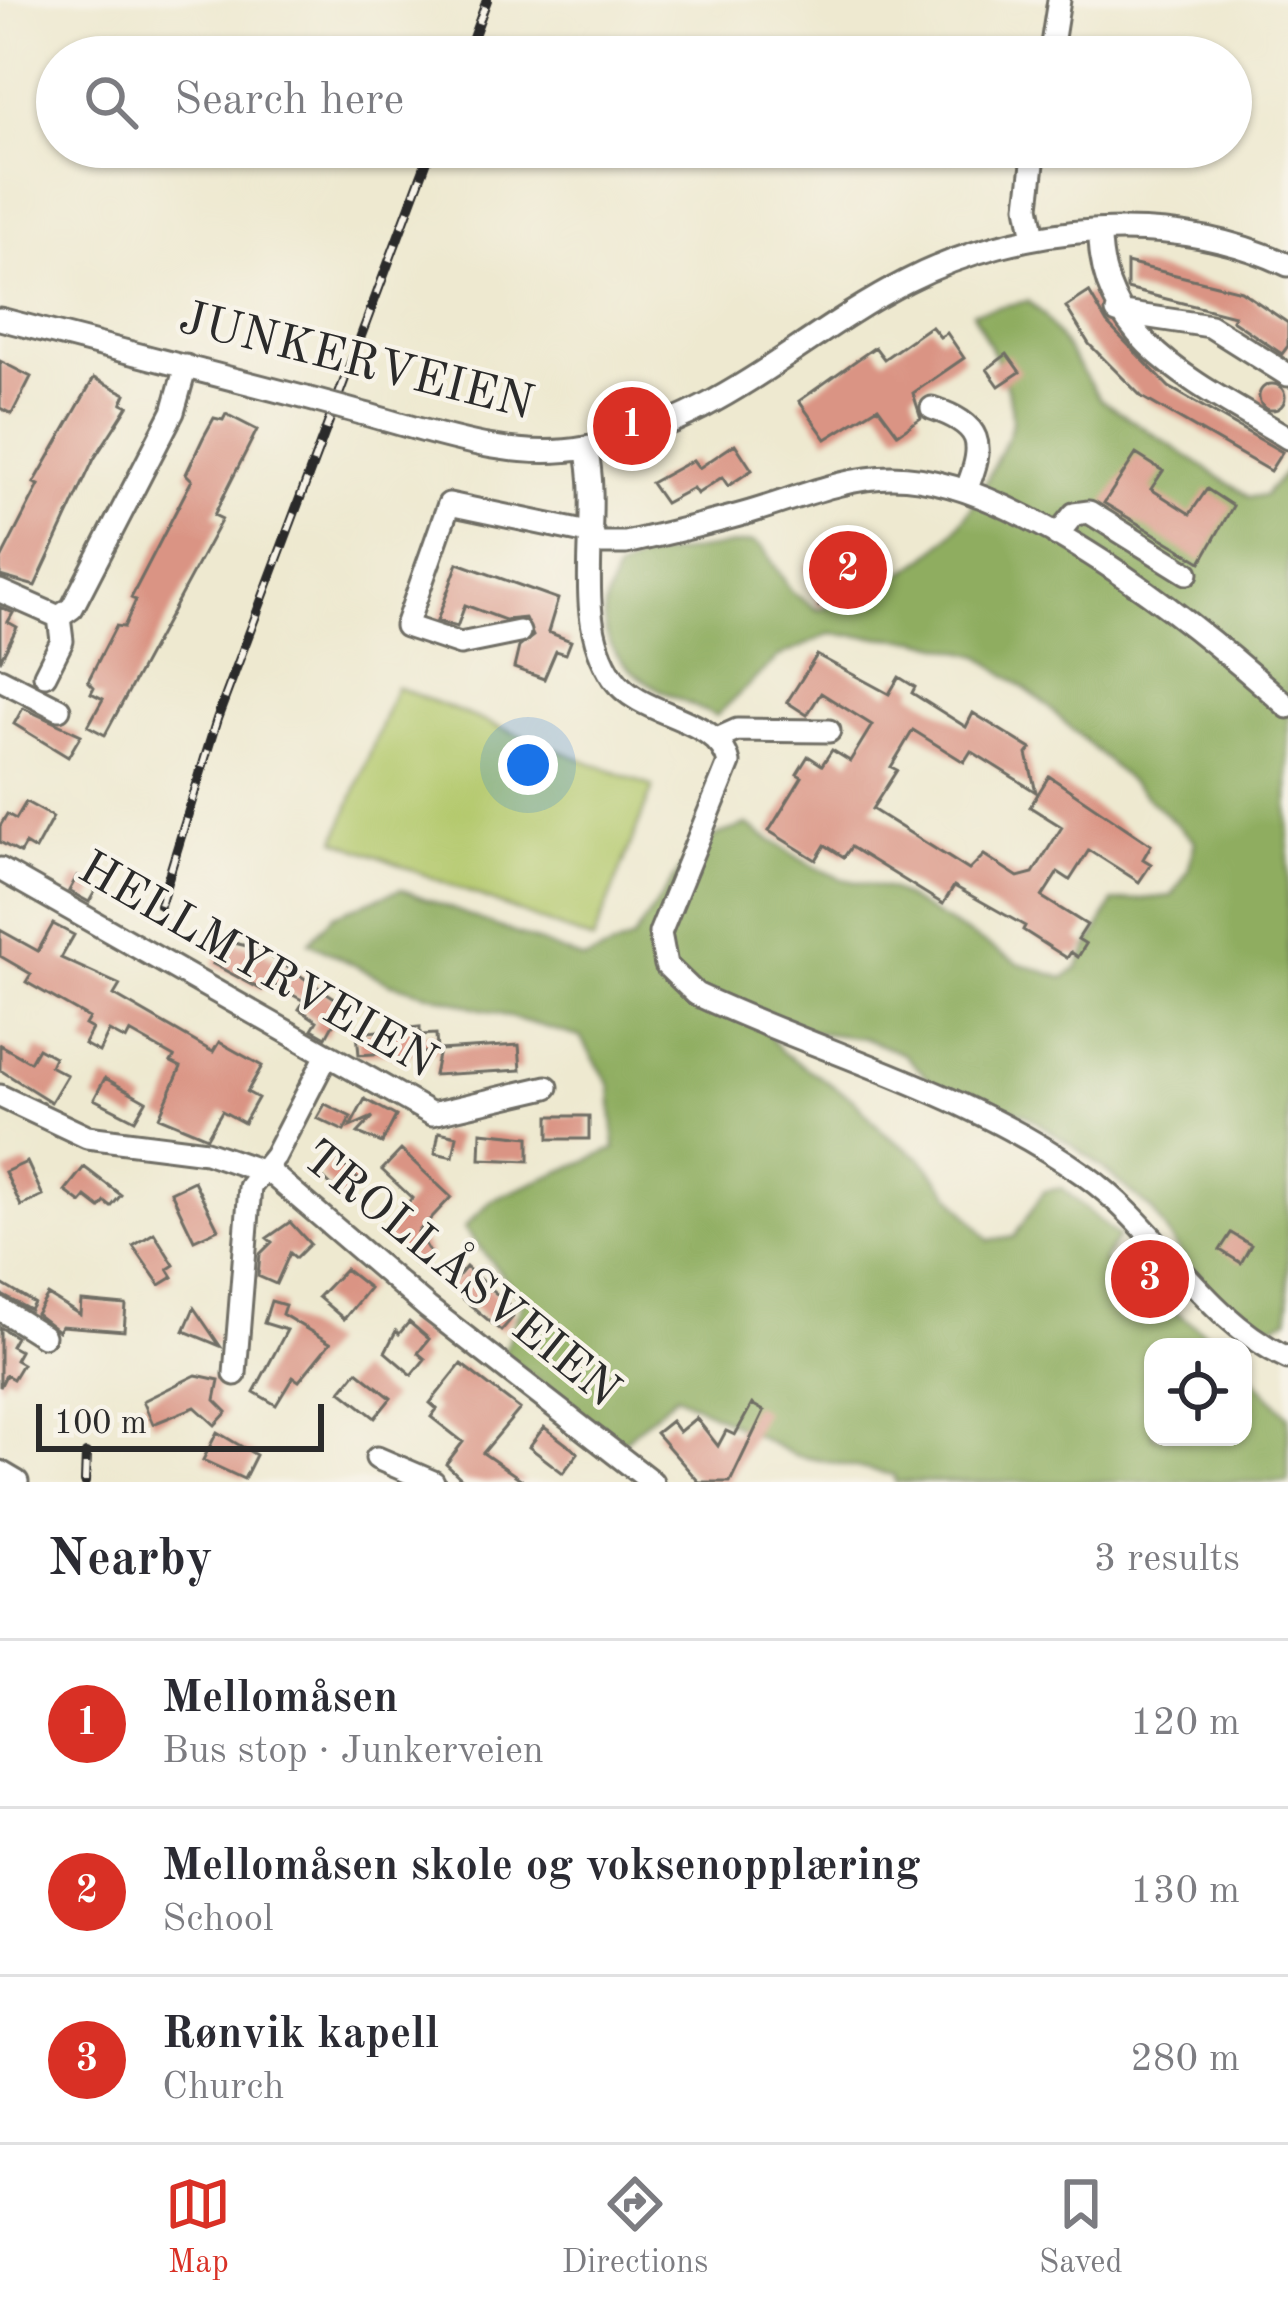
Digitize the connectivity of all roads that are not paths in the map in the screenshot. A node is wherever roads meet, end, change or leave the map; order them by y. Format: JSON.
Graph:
{"nodes":[{"id":1,"x":1059,"y":0,"type":"edge"},
{"id":2,"x":1053,"y":36,"type":"edge"},
{"id":3,"x":1032,"y":168,"type":"edge"},
{"id":4,"x":1100,"y":232,"type":"junction"},
{"id":5,"x":1034,"y":238,"type":"junction"},
{"id":6,"x":1288,"y":265,"type":"edge"},
{"id":7,"x":1118,"y":312,"type":"junction"},
{"id":8,"x":0,"y":319,"type":"edge"},
{"id":9,"x":186,"y":366,"type":"junction"},
{"id":10,"x":1288,"y":375,"type":"edge"},
{"id":11,"x":932,"y":408,"type":"dead end"},
{"id":12,"x":1288,"y":438,"type":"edge"},
{"id":13,"x":586,"y":448,"type":"junction"},
{"id":14,"x":966,"y":490,"type":"junction"},
{"id":15,"x":1057,"y":536,"type":"junction"},
{"id":16,"x":594,"y":538,"type":"junction"},
{"id":17,"x":1187,"y":573,"type":"dead end"},
{"id":18,"x":0,"y":591,"type":"edge"},
{"id":19,"x":59,"y":616,"type":"junction"},
{"id":20,"x":519,"y":632,"type":"dead end"},
{"id":21,"x":45,"y":675,"type":"dead end"},
{"id":22,"x":0,"y":679,"type":"edge"},
{"id":23,"x":1288,"y":706,"type":"edge"},
{"id":24,"x":58,"y":709,"type":"dead end"},
{"id":25,"x":829,"y":730,"type":"dead end"},
{"id":26,"x":717,"y":739,"type":"junction"},
{"id":27,"x":0,"y":869,"type":"edge"},
{"id":28,"x":327,"y":1055,"type":"junction"},
{"id":29,"x":547,"y":1087,"type":"dead end"},
{"id":30,"x":0,"y":1096,"type":"edge"},
{"id":31,"x":260,"y":1169,"type":"junction"},
{"id":32,"x":0,"y":1309,"type":"edge"},
{"id":33,"x":43,"y":1336,"type":"dead end"},
{"id":34,"x":1288,"y":1358,"type":"edge"},
{"id":35,"x":235,"y":1374,"type":"dead end"},
{"id":36,"x":377,"y":1458,"type":"dead end"},
{"id":37,"x":0,"y":1472,"type":"edge"},
{"id":38,"x":17,"y":1482,"type":"edge"},
{"id":39,"x":433,"y":1482,"type":"edge"},
{"id":40,"x":652,"y":1482,"type":"edge"}],
"edges":[{"from":1,"to":2,"type":"street"},
{"from":3,"to":5,"type":"street"},
{"from":4,"to":5,"type":"street","name":"JUNKERVEIEN"},
{"from":4,"to":6,"type":"street","name":"JUNKERVEIEN"},
{"from":4,"to":7,"type":"street"},
{"from":5,"to":13,"type":"street","name":"JUNKERVEIEN"},
{"from":7,"to":10,"type":"street"},
{"from":7,"to":12,"type":"street"},
{"from":8,"to":9,"type":"street","name":"JUNKERVEIEN"},
{"from":9,"to":13,"type":"street","name":"JUNKERVEIEN","bridge":true},
{"from":9,"to":19,"type":"street"},
{"from":11,"to":14,"type":"street"},
{"from":13,"to":16,"type":"street"},
{"from":14,"to":15,"type":"street"},
{"from":14,"to":16,"type":"street"},
{"from":15,"to":17,"type":"street"},
{"from":15,"to":23,"type":"street"},
{"from":16,"to":20,"type":"street"},
{"from":16,"to":26,"type":"street"},
{"from":18,"to":19,"type":"street"},
{"from":19,"to":21,"type":"street"},
{"from":22,"to":24,"type":"street"},
{"from":25,"to":26,"type":"street"},
{"from":26,"to":34,"type":"street"},
{"from":27,"to":28,"type":"street","name":"HELLMYRVEIEN"},
{"from":28,"to":29,"type":"street","name":"HELLMYRVEIEN"},
{"from":28,"to":31,"type":"street"},
{"from":30,"to":31,"type":"street","name":"TROLLÅSVEIEN"},
{"from":31,"to":35,"type":"street"},
{"from":31,"to":40,"type":"street","name":"TROLLÅSVEIEN"},
{"from":32,"to":33,"type":"street"},
{"from":36,"to":39,"type":"street"},
{"from":37,"to":38,"type":"street"}]}
